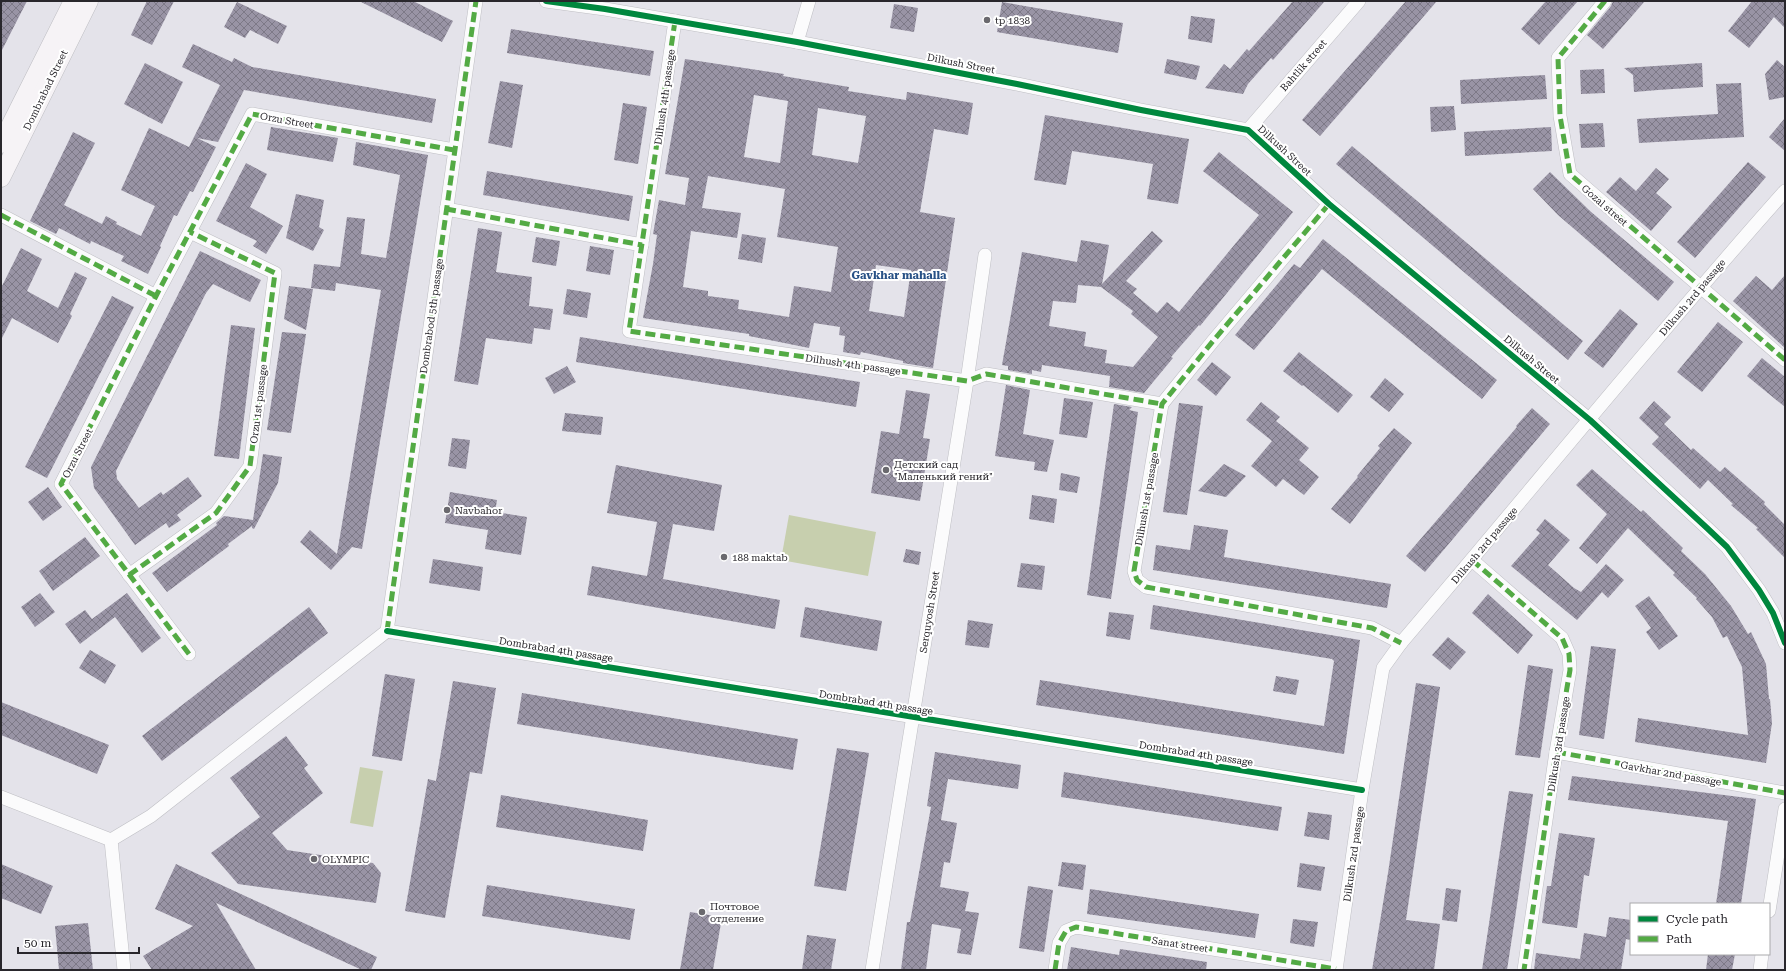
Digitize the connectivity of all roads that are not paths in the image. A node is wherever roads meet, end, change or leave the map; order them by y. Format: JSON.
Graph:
{"nodes":[{"id":1,"x":73,"y":1,"type":"edge"},
{"id":2,"x":89,"y":1,"type":"edge"},
{"id":3,"x":476,"y":1,"type":"edge"},
{"id":4,"x":546,"y":1,"type":"edge"},
{"id":5,"x":809,"y":1,"type":"edge"},
{"id":6,"x":1359,"y":1,"type":"edge"},
{"id":7,"x":1605,"y":1,"type":"edge"},
{"id":8,"x":605,"y":5,"type":"edge"},
{"id":9,"x":675,"y":21,"type":"junction"},
{"id":10,"x":797,"y":42,"type":"junction"},
{"id":11,"x":1248,"y":130,"type":"junction"},
{"id":12,"x":1,"y":144,"type":"edge"},
{"id":13,"x":454,"y":150,"type":"junction"},
{"id":14,"x":1,"y":178,"type":"edge"},
{"id":15,"x":1785,"y":191,"type":"edge"},
{"id":16,"x":1329,"y":204,"type":"junction"},
{"id":17,"x":446,"y":209,"type":"junction"},
{"id":18,"x":1,"y":214,"type":"edge"},
{"id":19,"x":190,"y":232,"type":"junction"},
{"id":20,"x":642,"y":245,"type":"junction"},
{"id":21,"x":985,"y":254,"type":"dead end"},
{"id":22,"x":1699,"y":288,"type":"junction"},
{"id":23,"x":156,"y":296,"type":"junction"},
{"id":24,"x":1785,"y":360,"type":"edge"},
{"id":25,"x":967,"y":381,"type":"junction"},
{"id":26,"x":1162,"y":404,"type":"junction"},
{"id":27,"x":1590,"y":420,"type":"junction"},
{"id":28,"x":1472,"y":560,"type":"junction"},
{"id":29,"x":129,"y":575,"type":"junction"},
{"id":30,"x":387,"y":631,"type":"junction"},
{"id":31,"x":1401,"y":643,"type":"junction"},
{"id":32,"x":1785,"y":643,"type":"edge"},
{"id":33,"x":189,"y":654,"type":"dead end"},
{"id":34,"x":912,"y":718,"type":"junction"},
{"id":35,"x":1556,"y":752,"type":"junction"},
{"id":36,"x":1362,"y":790,"type":"junction"},
{"id":37,"x":1785,"y":793,"type":"edge"},
{"id":38,"x":1,"y":797,"type":"edge"},
{"id":39,"x":1785,"y":809,"type":"edge"},
{"id":40,"x":111,"y":840,"type":"junction"},
{"id":41,"x":1770,"y":905,"type":"edge"},
{"id":42,"x":1762,"y":955,"type":"edge"},
{"id":43,"x":1336,"y":969,"type":"edge"},
{"id":44,"x":124,"y":970,"type":"edge"},
{"id":45,"x":872,"y":970,"type":"edge"},
{"id":46,"x":1055,"y":970,"type":"edge"},
{"id":47,"x":1524,"y":970,"type":"edge"},
{"id":48,"x":1760,"y":970,"type":"edge"}],
"edges":[{"from":1,"to":12,"type":"main road","name":"Dombrabad Street"},
{"from":2,"to":14,"type":"main road","name":"Dombrabad Street"},
{"from":3,"to":13,"type":"street","name":"Dombrabod 5th passage"},
{"from":4,"to":8,"type":"street","name":"Dilkush Street"},
{"from":5,"to":10,"type":"street"},
{"from":6,"to":11,"type":"street","name":"Bahtlik street"},
{"from":7,"to":22,"type":"street","name":"Gozal street"},
{"from":8,"to":9,"type":"street","name":"Dilkush Street"},
{"from":9,"to":10,"type":"street","name":"Dilkush Street"},
{"from":9,"to":20,"type":"street","name":"Dilhush 4th passage"},
{"from":10,"to":11,"type":"street","name":"Dilkush Street"},
{"from":11,"to":16,"type":"street","name":"Dilkush Street"},
{"from":13,"to":17,"type":"street","name":"Dombrabod 5th passage"},
{"from":13,"to":19,"type":"street","name":"Orzu Street"},
{"from":15,"to":22,"type":"street","name":"Dilkush 2rd passage"},
{"from":16,"to":26,"type":"street","name":"Dilhush 1st passage"},
{"from":16,"to":27,"type":"street","name":"Dilkush Street"},
{"from":17,"to":20,"type":"street"},
{"from":17,"to":30,"type":"street","name":"Dombrabod 5th passage"},
{"from":18,"to":23,"type":"street"},
{"from":19,"to":23,"type":"street","name":"Orzu Street"},
{"from":19,"to":29,"type":"street","name":"Orzu 1st passage"},
{"from":20,"to":25,"type":"street","name":"Dilhush 4th passage"},
{"from":21,"to":25,"type":"street","name":"Serquyosh Street"},
{"from":22,"to":24,"type":"street","name":"Gozal street"},
{"from":22,"to":27,"type":"street","name":"Dilkush 2rd passage"},
{"from":23,"to":29,"type":"street","name":"Orzu Street"},
{"from":25,"to":26,"type":"street","name":"Dilhush 4th passage"},
{"from":25,"to":34,"type":"street","name":"Serquyosh Street"},
{"from":26,"to":31,"type":"street","name":"Dilhush 1st passage"},
{"from":27,"to":28,"type":"street","name":"Dilkush 2rd passage"},
{"from":27,"to":32,"type":"street","name":"Dilkush Street"},
{"from":28,"to":31,"type":"street","name":"Dilkush 2rd passage"},
{"from":28,"to":35,"type":"street","name":"Dilkush 3rd passage"},
{"from":29,"to":33,"type":"street","name":"Orzu Street"},
{"from":30,"to":34,"type":"street","name":"Dombrabad 4th passage"},
{"from":30,"to":40,"type":"street"},
{"from":31,"to":36,"type":"street","name":"Dilkush 2rd passage"},
{"from":34,"to":36,"type":"street","name":"Dombrabad 4th passage"},
{"from":34,"to":45,"type":"street","name":"Serquyosh Street"},
{"from":35,"to":37,"type":"street","name":"Gavkhar 2nd passage"},
{"from":35,"to":47,"type":"street","name":"Dilkush 3rd passage"},
{"from":36,"to":43,"type":"street","name":"Dilkush 2rd passage"},
{"from":38,"to":40,"type":"street"},
{"from":39,"to":41,"type":"street"},
{"from":40,"to":44,"type":"street"},
{"from":42,"to":48,"type":"street"},
{"from":43,"to":46,"type":"street","name":"Sanat street"}]}
